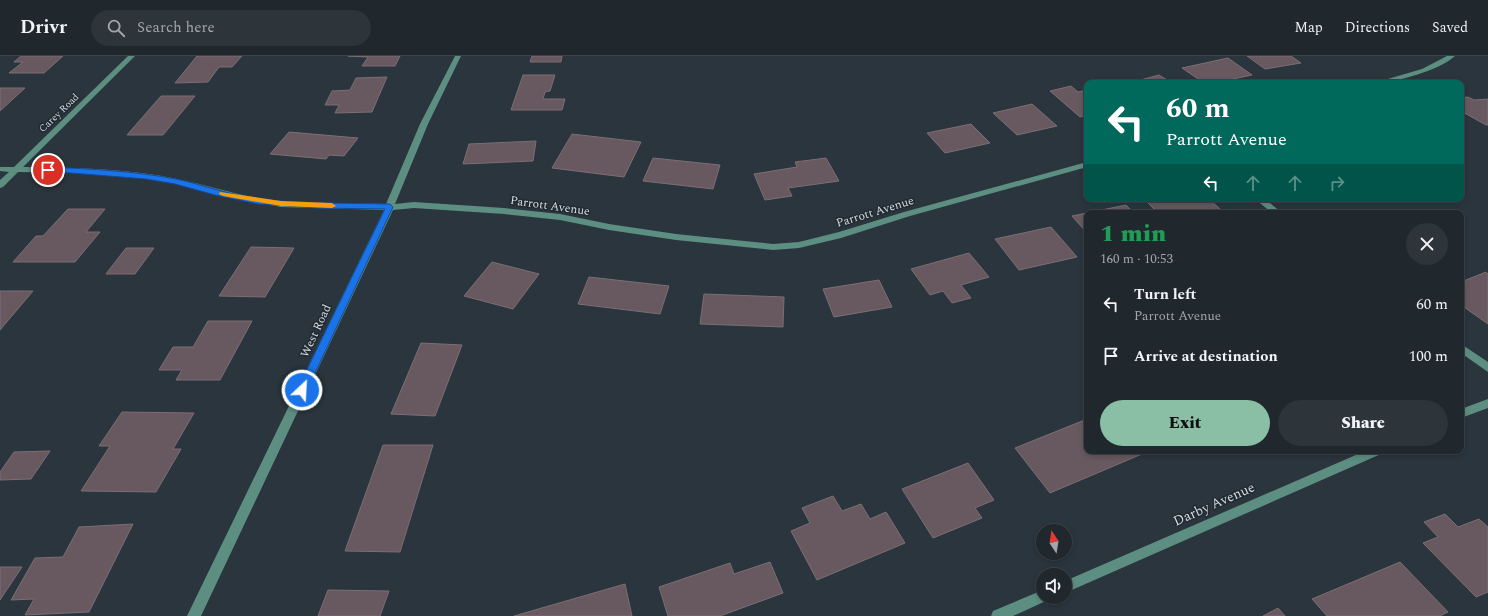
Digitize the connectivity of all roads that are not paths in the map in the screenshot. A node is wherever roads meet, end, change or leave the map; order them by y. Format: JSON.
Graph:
{"nodes":[{"id":1,"x":132,"y":56,"type":"edge"},
{"id":2,"x":458,"y":56,"type":"edge"},
{"id":3,"x":1452,"y":56,"type":"edge"},
{"id":4,"x":1389,"y":80,"type":"edge"},
{"id":5,"x":1084,"y":165,"type":"edge"},
{"id":6,"x":0,"y":169,"type":"edge"},
{"id":7,"x":17,"y":169,"type":"junction"},
{"id":8,"x":0,"y":185,"type":"edge"},
{"id":9,"x":1263,"y":202,"type":"edge"},
{"id":10,"x":390,"y":207,"type":"junction"},
{"id":11,"x":1274,"y":210,"type":"edge"},
{"id":12,"x":1464,"y":350,"type":"edge"},
{"id":13,"x":1488,"y":368,"type":"edge"},
{"id":14,"x":1488,"y":402,"type":"edge"},
{"id":15,"x":1464,"y":413,"type":"edge"},
{"id":16,"x":1370,"y":454,"type":"edge"},
{"id":17,"x":1072,"y":584,"type":"edge"},
{"id":18,"x":1036,"y":599,"type":"edge"},
{"id":19,"x":194,"y":616,"type":"edge"},
{"id":20,"x":998,"y":616,"type":"edge"}],
"edges":[{"from":1,"to":7,"type":"street","name":"Carey Road"},
{"from":2,"to":10,"type":"street","name":"West Road"},
{"from":3,"to":4,"type":"street"},
{"from":5,"to":10,"type":"street","name":"Parrott Avenue"},
{"from":6,"to":7,"type":"street","name":"Parrott Avenue"},
{"from":7,"to":8,"type":"street","name":"Carey Road"},
{"from":7,"to":10,"type":"street","name":"Parrott Avenue"},
{"from":9,"to":11,"type":"street"},
{"from":10,"to":19,"type":"street","name":"West Road"},
{"from":12,"to":13,"type":"street"},
{"from":14,"to":15,"type":"street"},
{"from":16,"to":17,"type":"street","name":"Darby Avenue"},
{"from":18,"to":20,"type":"street"}]}
